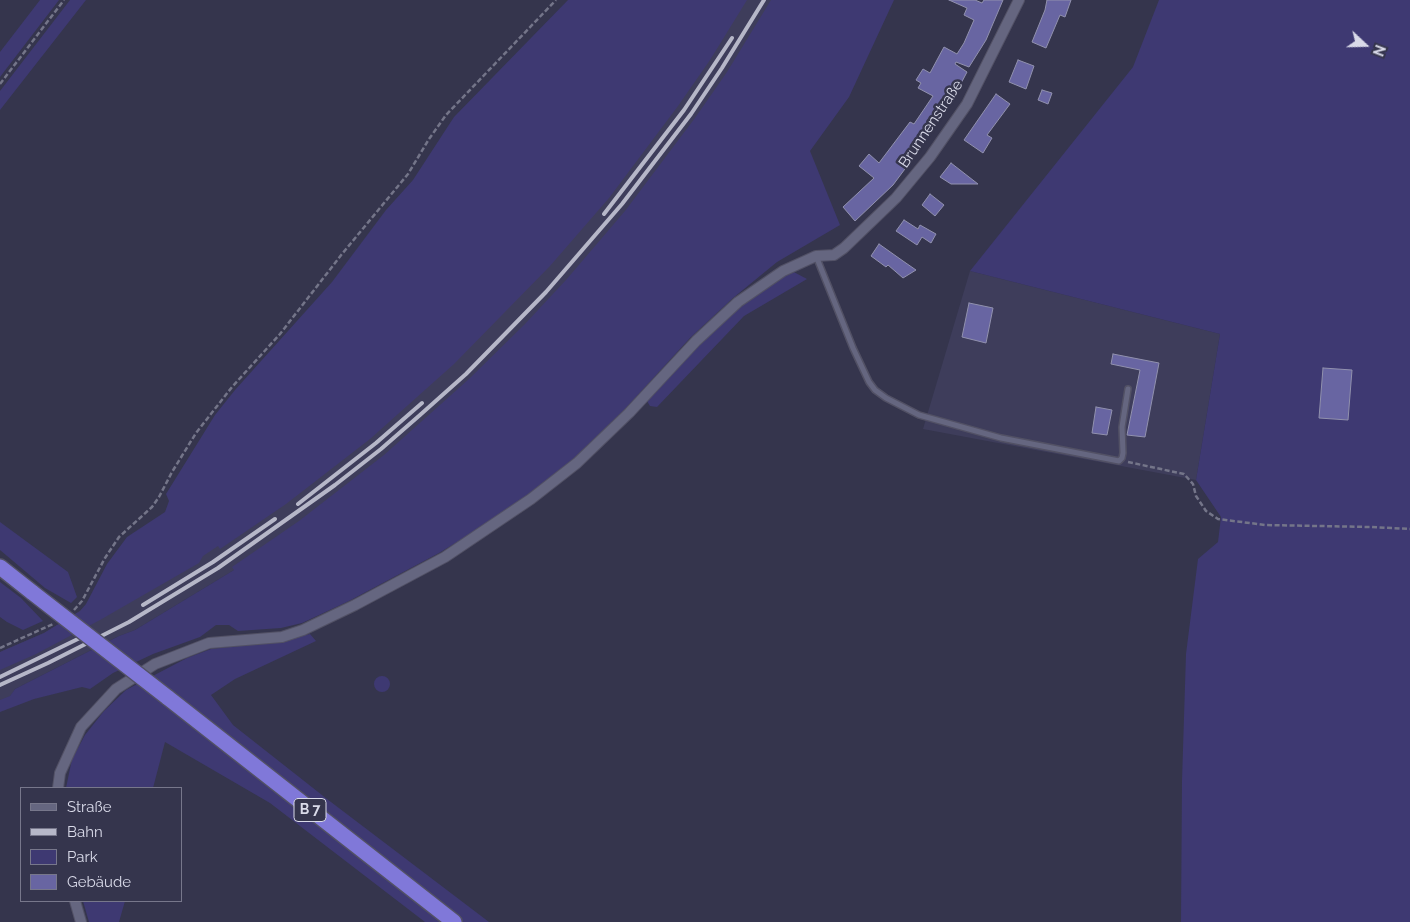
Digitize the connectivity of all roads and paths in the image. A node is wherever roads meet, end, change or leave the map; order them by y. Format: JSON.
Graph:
{"nodes":[{"id":1,"x":64,"y":0,"type":"edge"},
{"id":2,"x":556,"y":0,"type":"edge"},
{"id":3,"x":1019,"y":0,"type":"edge"},
{"id":4,"x":0,"y":84,"type":"edge"},
{"id":5,"x":816,"y":256,"type":"junction"},
{"id":6,"x":1128,"y":388,"type":"dead end"},
{"id":7,"x":1119,"y":461,"type":"junction"},
{"id":8,"x":1410,"y":529,"type":"edge"},
{"id":9,"x":0,"y":567,"type":"edge"},
{"id":10,"x":73,"y":611,"type":"dead end"},
{"id":11,"x":55,"y":623,"type":"dead end"},
{"id":12,"x":0,"y":648,"type":"edge"},
{"id":13,"x":58,"y":787,"type":"edge"},
{"id":14,"x":75,"y":902,"type":"edge"},
{"id":15,"x":81,"y":922,"type":"edge"},
{"id":16,"x":454,"y":922,"type":"edge"}],
"edges":[{"from":1,"to":4,"type":"path"},
{"from":2,"to":10,"type":"path"},
{"from":3,"to":5,"type":"street","name":"Brunnenstraße"},
{"from":5,"to":7,"type":"lane"},
{"from":5,"to":13,"type":"street"},
{"from":6,"to":7,"type":"lane"},
{"from":7,"to":8,"type":"path"},
{"from":9,"to":16,"type":"highway","number":"B 7","bridge":true},
{"from":11,"to":12,"type":"path"},
{"from":14,"to":15,"type":"street"}]}
